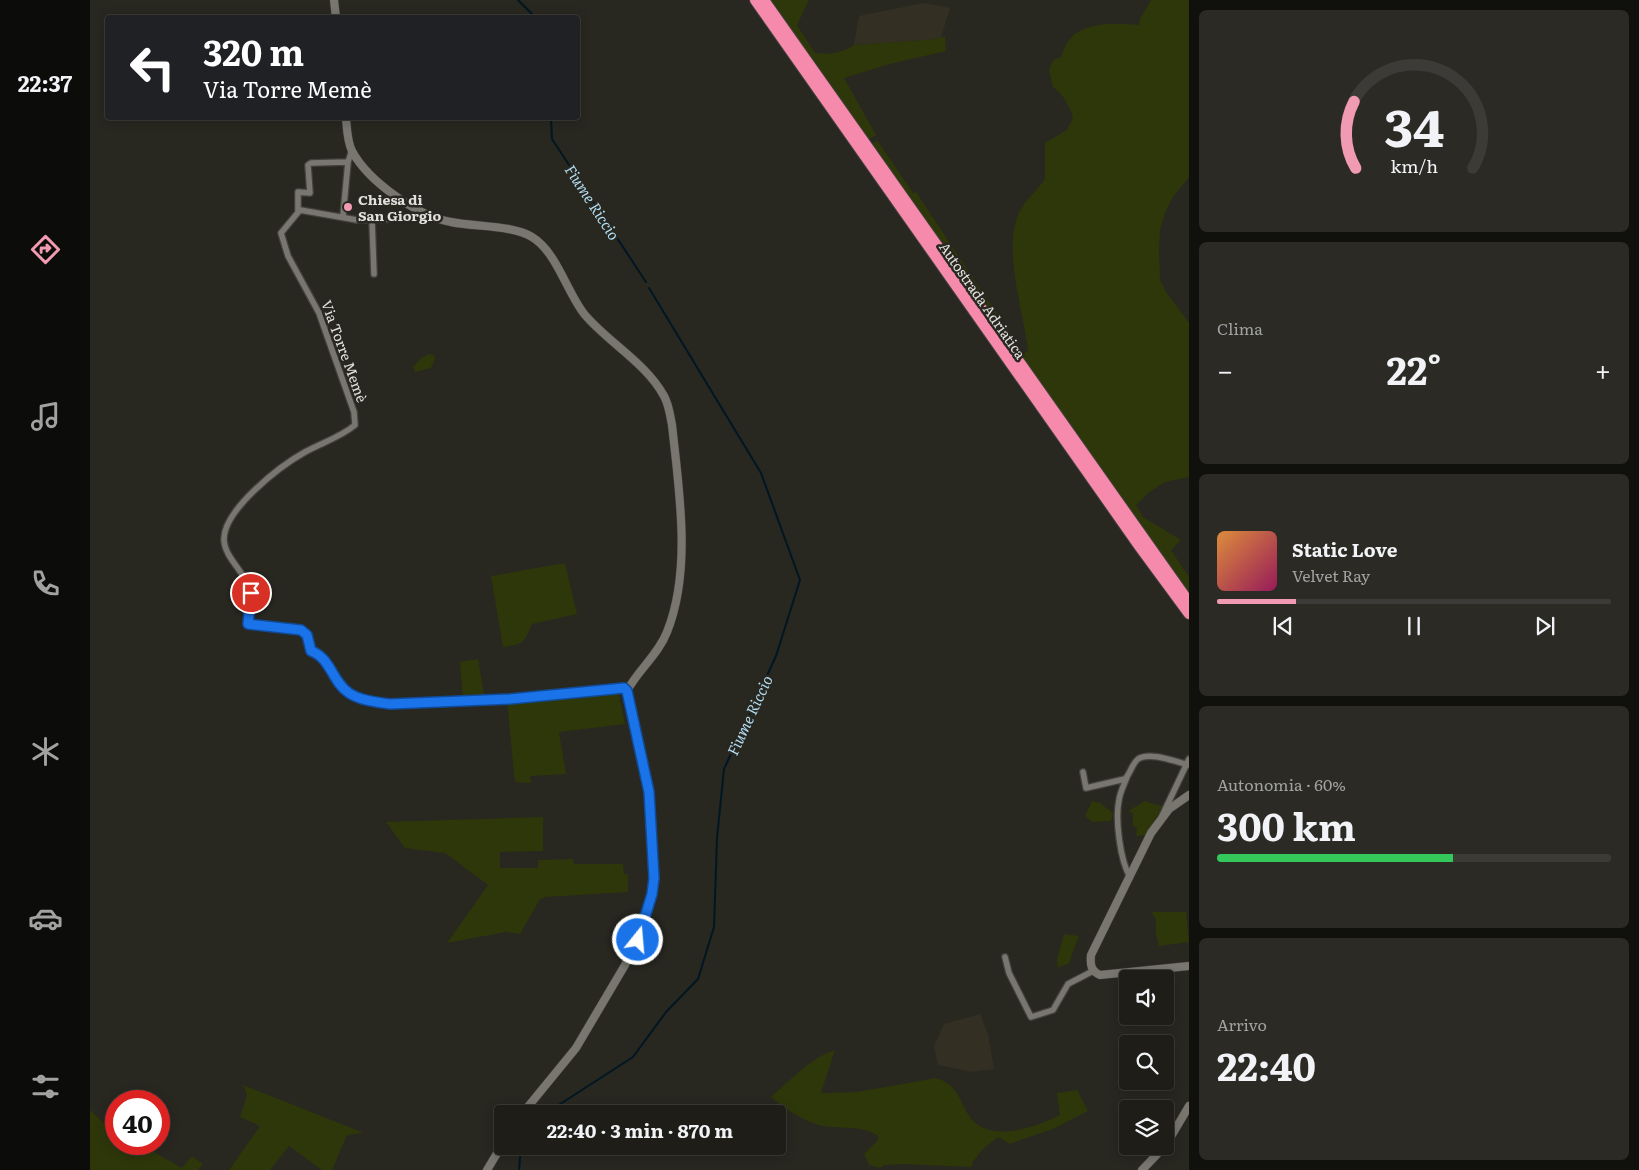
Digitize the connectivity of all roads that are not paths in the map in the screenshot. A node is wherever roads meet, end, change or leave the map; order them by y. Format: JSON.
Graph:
{"nodes":[{"id":1,"x":334,"y":0,"type":"edge"},
{"id":2,"x":755,"y":0,"type":"edge"},
{"id":3,"x":764,"y":0,"type":"edge"},
{"id":4,"x":336,"y":15,"type":"edge"},
{"id":5,"x":346,"y":120,"type":"edge"},
{"id":6,"x":352,"y":150,"type":"junction"},
{"id":7,"x":348,"y":162,"type":"junction"},
{"id":8,"x":298,"y":212,"type":"junction"},
{"id":9,"x":344,"y":216,"type":"junction"},
{"id":10,"x":436,"y":218,"type":"junction"},
{"id":11,"x":372,"y":220,"type":"junction"},
{"id":12,"x":374,"y":274,"type":"dead end"},
{"id":13,"x":1024,"y":377,"type":"junction"},
{"id":14,"x":1142,"y":544,"type":"junction"},
{"id":15,"x":1189,"y":602,"type":"edge"},
{"id":16,"x":1189,"y":614,"type":"edge"},
{"id":17,"x":627,"y":691,"type":"junction"},
{"id":18,"x":1188,"y":763,"type":"edge"},
{"id":19,"x":1083,"y":772,"type":"dead end"},
{"id":20,"x":1127,"y":777,"type":"junction"},
{"id":21,"x":1189,"y":795,"type":"edge"},
{"id":22,"x":1161,"y":818,"type":"junction"},
{"id":23,"x":1130,"y":877,"type":"junction"},
{"id":24,"x":1005,"y":957,"type":"dead end"},
{"id":25,"x":1189,"y":966,"type":"edge"},
{"id":26,"x":1093,"y":971,"type":"junction"},
{"id":27,"x":529,"y":1105,"type":"edge"},
{"id":28,"x":1189,"y":1106,"type":"edge"},
{"id":29,"x":496,"y":1155,"type":"edge"},
{"id":30,"x":487,"y":1170,"type":"edge"},
{"id":31,"x":1142,"y":1170,"type":"edge"}],
"edges":[{"from":1,"to":4,"type":"street"},
{"from":2,"to":13,"type":"highway","name":"Autostrada Adriatica"},
{"from":3,"to":13,"type":"highway","name":"Autostrada Adriatica"},
{"from":5,"to":6,"type":"street"},
{"from":6,"to":7,"type":"street"},
{"from":6,"to":10,"type":"street"},
{"from":7,"to":8,"type":"street"},
{"from":7,"to":9,"type":"street"},
{"from":8,"to":9,"type":"street"},
{"from":8,"to":17,"type":"street","name":"Via Torre Memè"},
{"from":9,"to":11,"type":"street"},
{"from":10,"to":11,"type":"street"},
{"from":10,"to":17,"type":"street"},
{"from":11,"to":12,"type":"street"},
{"from":13,"to":14,"type":"highway","name":"Autostrada Adriatica"},
{"from":14,"to":15,"type":"highway","name":"Autostrada Adriatica"},
{"from":14,"to":16,"type":"highway","name":"Autostrada Adriatica"},
{"from":17,"to":27,"type":"street"},
{"from":18,"to":20,"type":"street"},
{"from":18,"to":22,"type":"street"},
{"from":19,"to":20,"type":"street"},
{"from":20,"to":23,"type":"street"},
{"from":21,"to":22,"type":"street"},
{"from":22,"to":23,"type":"street"},
{"from":23,"to":26,"type":"street"},
{"from":24,"to":26,"type":"street"},
{"from":25,"to":26,"type":"street"},
{"from":28,"to":31,"type":"street"},
{"from":29,"to":30,"type":"street"}]}
